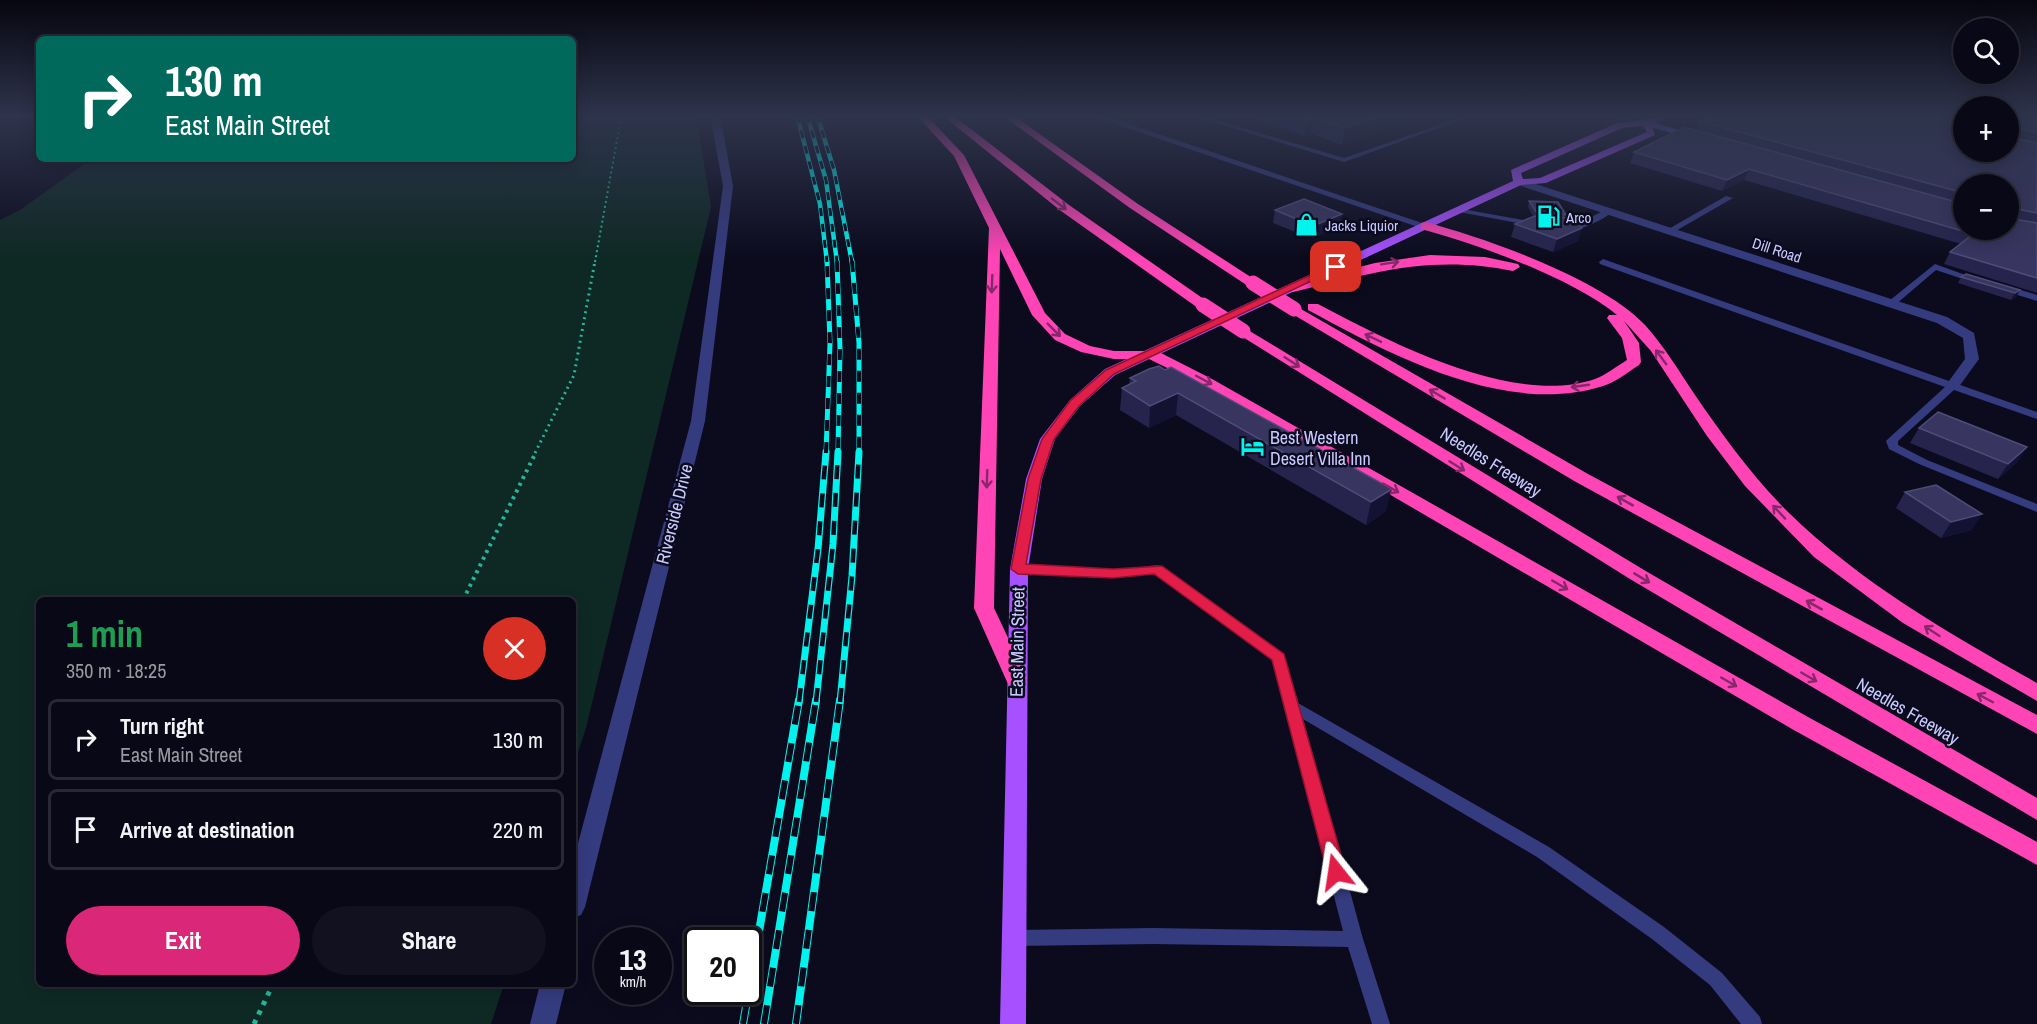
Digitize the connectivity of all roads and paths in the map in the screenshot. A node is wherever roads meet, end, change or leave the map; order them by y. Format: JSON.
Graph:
{"nodes":[{"id":1,"x":613,"y":163,"type":"edge"},
{"id":2,"x":724,"y":163,"type":"edge"},
{"id":3,"x":963,"y":163,"type":"edge"},
{"id":4,"x":1008,"y":163,"type":"edge"},
{"id":5,"x":1074,"y":163,"type":"edge"},
{"id":6,"x":1236,"y":163,"type":"edge"},
{"id":7,"x":1536,"y":163,"type":"edge"},
{"id":8,"x":1584,"y":163,"type":"edge"},
{"id":9,"x":1520,"y":182,"type":"junction"},
{"id":10,"x":1729,"y":198,"type":"dead end"},
{"id":11,"x":1459,"y":210,"type":"junction"},
{"id":12,"x":1610,"y":212,"type":"junction"},
{"id":13,"x":1540,"y":225,"type":"edge"},
{"id":14,"x":1552,"y":225,"type":"edge"},
{"id":15,"x":994,"y":226,"type":"junction"},
{"id":16,"x":1425,"y":226,"type":"junction"},
{"id":17,"x":1669,"y":231,"type":"junction"},
{"id":18,"x":1603,"y":262,"type":"dead end"},
{"id":19,"x":1533,"y":272,"type":"junction"},
{"id":20,"x":1293,"y":288,"type":"junction"},
{"id":21,"x":2037,"y":298,"type":"edge"},
{"id":22,"x":1892,"y":303,"type":"junction"},
{"id":23,"x":1300,"y":306,"type":"junction"},
{"id":24,"x":1152,"y":354,"type":"junction"},
{"id":25,"x":1953,"y":385,"type":"junction"},
{"id":26,"x":2037,"y":416,"type":"edge"},
{"id":27,"x":2037,"y":508,"type":"edge"},
{"id":28,"x":1018,"y":569,"type":"junction"},
{"id":29,"x":464,"y":597,"type":"edge"},
{"id":30,"x":1016,"y":678,"type":"junction"},
{"id":31,"x":2037,"y":693,"type":"edge"},
{"id":32,"x":1292,"y":706,"type":"junction"},
{"id":33,"x":2037,"y":725,"type":"edge"},
{"id":34,"x":2037,"y":810,"type":"edge"},
{"id":35,"x":2037,"y":854,"type":"edge"},
{"id":36,"x":576,"y":895,"type":"edge"},
{"id":37,"x":1013,"y":938,"type":"junction"},
{"id":38,"x":1354,"y":939,"type":"junction"},
{"id":39,"x":272,"y":987,"type":"edge"},
{"id":40,"x":552,"y":987,"type":"edge"},
{"id":41,"x":254,"y":1024,"type":"edge"},
{"id":42,"x":543,"y":1024,"type":"edge"},
{"id":43,"x":1013,"y":1024,"type":"edge"},
{"id":44,"x":1381,"y":1024,"type":"edge"},
{"id":45,"x":1753,"y":1024,"type":"edge"}],
"edges":[{"from":1,"to":29,"type":"path"},
{"from":2,"to":36,"type":"street","name":"Riverside Drive"},
{"from":3,"to":15,"type":"highway"},
{"from":4,"to":34,"type":"highway","name":"Needles Freeway","one_way":true,"bridge":true},
{"from":5,"to":23,"type":"highway","name":"Needles Freeway","bridge":true},
{"from":6,"to":16,"type":"street"},
{"from":7,"to":9,"type":"main road"},
{"from":8,"to":9,"type":"main road"},
{"from":9,"to":11,"type":"main road","name":"East Main Street"},
{"from":9,"to":12,"type":"street","name":"Dill Road"},
{"from":10,"to":17,"type":"lane"},
{"from":11,"to":13,"type":"lane"},
{"from":11,"to":16,"type":"main road","name":"East Main Street"},
{"from":12,"to":14,"type":"lane"},
{"from":12,"to":17,"type":"street","name":"Dill Road"},
{"from":15,"to":24,"type":"highway","one_way":true},
{"from":15,"to":30,"type":"highway","one_way":true},
{"from":16,"to":19,"type":"highway"},
{"from":16,"to":20,"type":"main road","name":"East Main Street"},
{"from":31,"to":16,"type":"highway","one_way":true},
{"from":17,"to":22,"type":"street","name":"Dill Road"},
{"from":18,"to":25,"type":"lane"},
{"from":20,"to":19,"type":"highway","one_way":true},
{"from":19,"to":23,"type":"highway","one_way":true},
{"from":20,"to":24,"type":"main road","name":"East Main Street"},
{"from":21,"to":22,"type":"lane"},
{"from":22,"to":25,"type":"street","name":"Dill Road"},
{"from":33,"to":23,"type":"highway","name":"Needles Freeway","one_way":true},
{"from":24,"to":28,"type":"main road","name":"East Main Street"},
{"from":24,"to":35,"type":"highway","one_way":true},
{"from":25,"to":26,"type":"lane"},
{"from":25,"to":27,"type":"lane"},
{"from":28,"to":30,"type":"main road","name":"East Main Street"},
{"from":28,"to":32,"type":"lane"},
{"from":30,"to":37,"type":"main road","name":"East Main Street"},
{"from":32,"to":38,"type":"lane"},
{"from":32,"to":45,"type":"lane"},
{"from":37,"to":38,"type":"lane"},
{"from":37,"to":43,"type":"main road","name":"East Main Street"},
{"from":38,"to":44,"type":"lane"},
{"from":39,"to":41,"type":"path"},
{"from":40,"to":42,"type":"street"}]}
